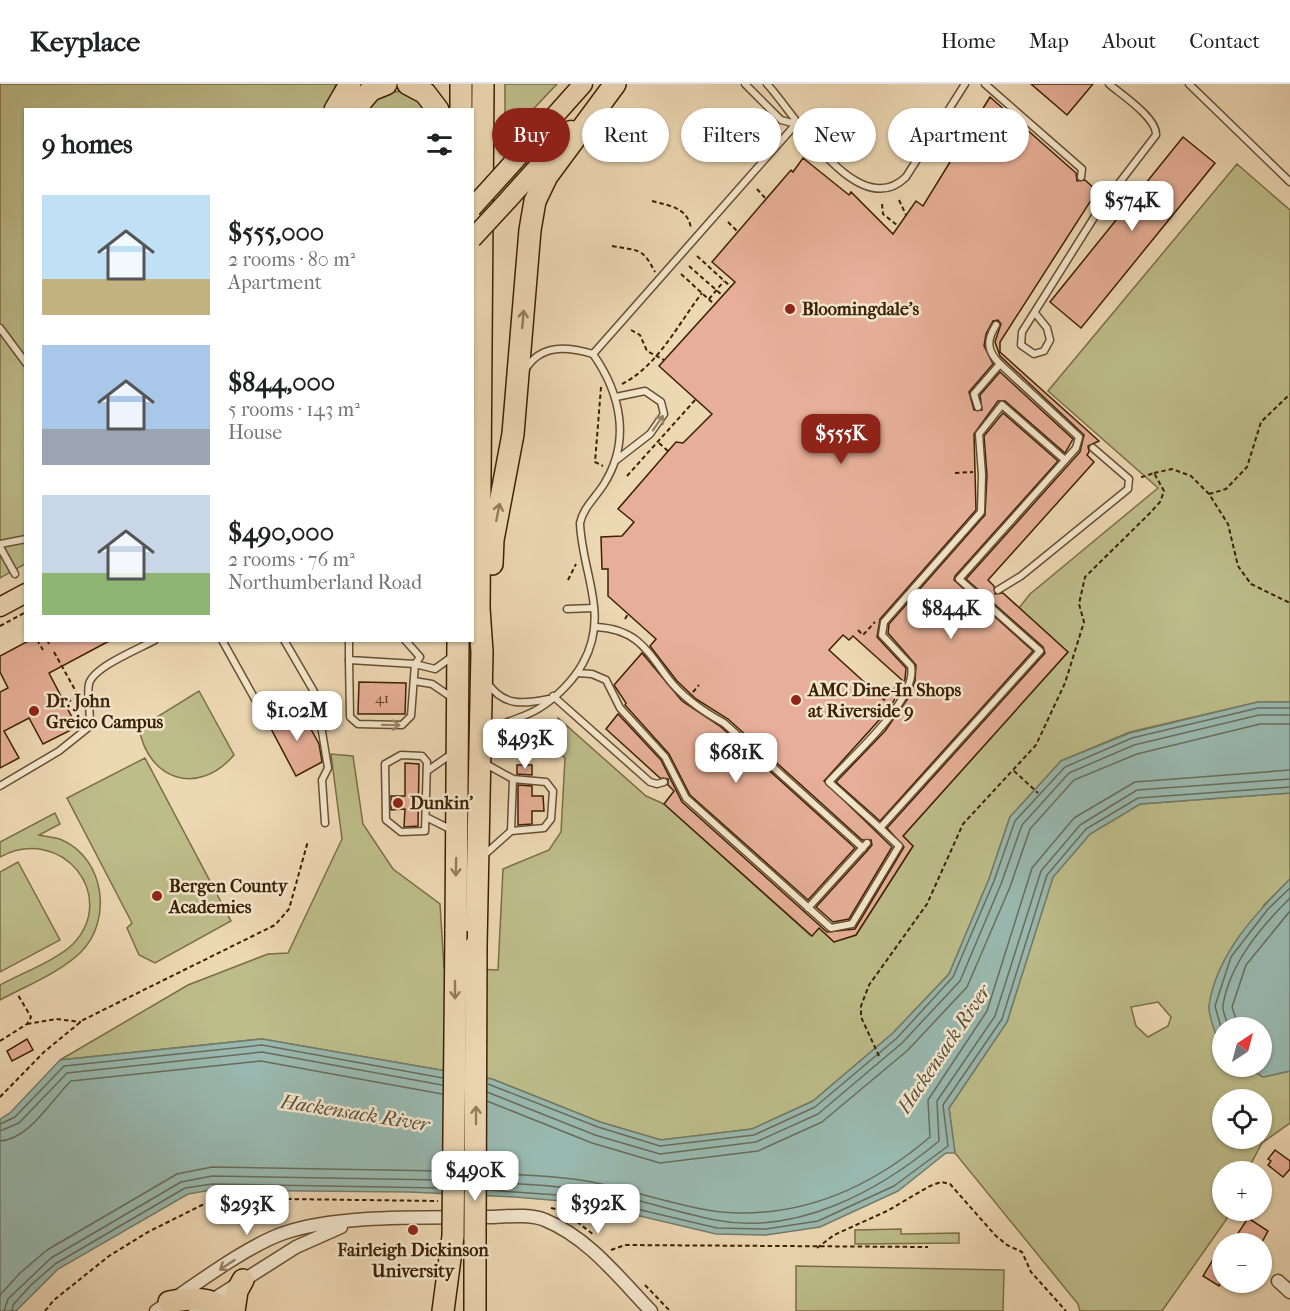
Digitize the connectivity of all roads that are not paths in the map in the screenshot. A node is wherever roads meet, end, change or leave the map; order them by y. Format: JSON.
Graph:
{"nodes":[{"id":1,"x":350,"y":84,"type":"edge"},
{"id":2,"x":386,"y":84,"type":"edge"},
{"id":3,"x":408,"y":84,"type":"edge"},
{"id":4,"x":461,"y":84,"type":"edge"},
{"id":5,"x":483,"y":84,"type":"edge"},
{"id":6,"x":583,"y":84,"type":"edge"},
{"id":7,"x":613,"y":84,"type":"edge"},
{"id":8,"x":745,"y":84,"type":"edge"},
{"id":9,"x":767,"y":84,"type":"edge"},
{"id":10,"x":964,"y":84,"type":"edge"},
{"id":11,"x":985,"y":84,"type":"edge"},
{"id":12,"x":1109,"y":84,"type":"edge"},
{"id":13,"x":1189,"y":84,"type":"edge"},
{"id":14,"x":335,"y":108,"type":"edge"},
{"id":15,"x":356,"y":108,"type":"edge"},
{"id":16,"x":436,"y":108,"type":"edge"},
{"id":17,"x":461,"y":108,"type":"edge"},
{"id":18,"x":793,"y":118,"type":"edge"},
{"id":19,"x":793,"y":123,"type":"edge"},
{"id":20,"x":793,"y":127,"type":"edge"},
{"id":21,"x":836,"y":162,"type":"edge"},
{"id":22,"x":1081,"y":177,"type":"dead end"},
{"id":23,"x":1290,"y":182,"type":"edge"},
{"id":24,"x":474,"y":206,"type":"edge"},
{"id":25,"x":474,"y":237,"type":"edge"},
{"id":26,"x":1035,"y":313,"type":"junction"},
{"id":27,"x":996,"y":325,"type":"dead end"},
{"id":28,"x":0,"y":328,"type":"edge"},
{"id":29,"x":593,"y":354,"type":"junction"},
{"id":30,"x":24,"y":360,"type":"edge"},
{"id":31,"x":1000,"y":364,"type":"junction"},
{"id":32,"x":519,"y":384,"type":"junction"},
{"id":33,"x":616,"y":397,"type":"junction"},
{"id":34,"x":978,"y":407,"type":"dead end"},
{"id":35,"x":1093,"y":448,"type":"dead end"},
{"id":36,"x":1065,"y":460,"type":"junction"},
{"id":37,"x":615,"y":461,"type":"junction"},
{"id":38,"x":24,"y":539,"type":"edge"},
{"id":39,"x":0,"y":545,"type":"edge"},
{"id":40,"x":15,"y":574,"type":"dead end"},
{"id":41,"x":998,"y":590,"type":"dead end"},
{"id":42,"x":24,"y":594,"type":"edge"},
{"id":43,"x":0,"y":607,"type":"edge"},
{"id":44,"x":594,"y":608,"type":"junction"},
{"id":45,"x":567,"y":609,"type":"dead end"},
{"id":46,"x":596,"y":627,"type":"junction"},
{"id":47,"x":151,"y":642,"type":"edge"},
{"id":48,"x":223,"y":642,"type":"edge"},
{"id":49,"x":285,"y":642,"type":"edge"},
{"id":50,"x":350,"y":642,"type":"edge"},
{"id":51,"x":407,"y":642,"type":"edge"},
{"id":52,"x":458,"y":646,"type":"edge"},
{"id":53,"x":482,"y":652,"type":"junction"},
{"id":54,"x":350,"y":660,"type":"junction"},
{"id":55,"x":415,"y":664,"type":"junction"},
{"id":56,"x":577,"y":673,"type":"junction"},
{"id":57,"x":482,"y":674,"type":"junction"},
{"id":58,"x":414,"y":681,"type":"junction"},
{"id":59,"x":552,"y":697,"type":"junction"},
{"id":60,"x":458,"y":701,"type":"junction"},
{"id":61,"x":261,"y":710,"type":"dead end"},
{"id":62,"x":458,"y":750,"type":"junction"},
{"id":63,"x":481,"y":752,"type":"junction"},
{"id":64,"x":427,"y":771,"type":"junction"},
{"id":65,"x":513,"y":779,"type":"junction"},
{"id":66,"x":664,"y":782,"type":"dead end"},
{"id":67,"x":0,"y":786,"type":"edge"},
{"id":68,"x":426,"y":817,"type":"junction"},
{"id":69,"x":325,"y":823,"type":"dead end"},
{"id":70,"x":880,"y":828,"type":"junction"},
{"id":71,"x":511,"y":831,"type":"junction"},
{"id":72,"x":457,"y":832,"type":"junction"},
{"id":73,"x":477,"y":862,"type":"junction"},
{"id":74,"x":808,"y":908,"type":"junction"},
{"id":75,"x":360,"y":1222,"type":"junction"},
{"id":76,"x":453,"y":1236,"type":"junction"},
{"id":77,"x":243,"y":1280,"type":"junction"},
{"id":78,"x":1278,"y":1281,"type":"dead end"},
{"id":79,"x":1290,"y":1292,"type":"edge"},
{"id":80,"x":203,"y":1306,"type":"edge"},
{"id":81,"x":163,"y":1307,"type":"edge"},
{"id":82,"x":232,"y":1311,"type":"edge"},
{"id":83,"x":443,"y":1311,"type":"edge"},
{"id":84,"x":454,"y":1311,"type":"edge"},
{"id":85,"x":475,"y":1311,"type":"edge"},
{"id":86,"x":651,"y":1311,"type":"edge"}],
"edges":[{"from":1,"to":14,"type":"highway"},
{"from":2,"to":15,"type":"highway"},
{"from":3,"to":16,"type":"highway"},
{"from":4,"to":17,"type":"highway"},
{"from":5,"to":53,"type":"highway"},
{"from":6,"to":24,"type":"main road","bridge":true},
{"from":7,"to":25,"type":"main road","bridge":true},
{"from":32,"to":7,"type":"highway","one_way":true},
{"from":8,"to":19,"type":"lane"},
{"from":9,"to":18,"type":"lane"},
{"from":10,"to":21,"type":"lane"},
{"from":11,"to":22,"type":"lane"},
{"from":12,"to":26,"type":"lane"},
{"from":13,"to":23,"type":"lane"},
{"from":20,"to":29,"type":"lane"},
{"from":26,"to":26,"type":"lane"},
{"from":27,"to":31,"type":"lane"},
{"from":28,"to":30,"type":"lane"},
{"from":29,"to":32,"type":"lane"},
{"from":29,"to":33,"type":"lane"},
{"from":31,"to":34,"type":"lane"},
{"from":31,"to":36,"type":"lane"},
{"from":53,"to":32,"type":"highway","one_way":true},
{"from":33,"to":37,"type":"lane"},
{"from":37,"to":33,"type":"lane","one_way":true},
{"from":35,"to":41,"type":"lane"},
{"from":36,"to":70,"type":"lane"},
{"from":36,"to":70,"type":"lane"},
{"from":37,"to":44,"type":"lane"},
{"from":38,"to":39,"type":"lane"},
{"from":39,"to":40,"type":"lane"},
{"from":42,"to":43,"type":"main road"},
{"from":44,"to":45,"type":"lane"},
{"from":44,"to":46,"type":"lane"},
{"from":46,"to":56,"type":"lane"},
{"from":46,"to":74,"type":"lane"},
{"from":47,"to":67,"type":"lane"},
{"from":48,"to":61,"type":"lane"},
{"from":49,"to":69,"type":"lane"},
{"from":50,"to":54,"type":"lane"},
{"from":51,"to":55,"type":"lane"},
{"from":52,"to":55,"type":"lane"},
{"from":52,"to":60,"type":"highway"},
{"from":53,"to":57,"type":"highway"},
{"from":54,"to":55,"type":"lane"},
{"from":54,"to":58,"type":"lane","one_way":true},
{"from":55,"to":58,"type":"lane"},
{"from":56,"to":59,"type":"lane"},
{"from":56,"to":74,"type":"lane"},
{"from":57,"to":59,"type":"lane"},
{"from":57,"to":63,"type":"highway"},
{"from":58,"to":60,"type":"lane"},
{"from":59,"to":63,"type":"lane"},
{"from":59,"to":66,"type":"lane"},
{"from":60,"to":62,"type":"highway"},
{"from":62,"to":64,"type":"lane"},
{"from":62,"to":72,"type":"highway"},
{"from":63,"to":65,"type":"lane"},
{"from":63,"to":73,"type":"highway"},
{"from":64,"to":68,"type":"lane"},
{"from":64,"to":68,"type":"lane"},
{"from":65,"to":71,"type":"lane"},
{"from":65,"to":71,"type":"lane"},
{"from":68,"to":72,"type":"lane"},
{"from":70,"to":74,"type":"lane"},
{"from":71,"to":73,"type":"lane"},
{"from":72,"to":76,"type":"highway","one_way":true,"bridge":true},
{"from":85,"to":73,"type":"highway","one_way":true,"bridge":true},
{"from":75,"to":77,"type":"street"},
{"from":75,"to":81,"type":"street","one_way":true},
{"from":75,"to":86,"type":"street"},
{"from":76,"to":83,"type":"highway"},
{"from":76,"to":84,"type":"highway"},
{"from":77,"to":80,"type":"street"},
{"from":77,"to":82,"type":"highway"},
{"from":78,"to":79,"type":"street"},
{"from":80,"to":81,"type":"highway"},
{"from":80,"to":82,"type":"highway"}]}
